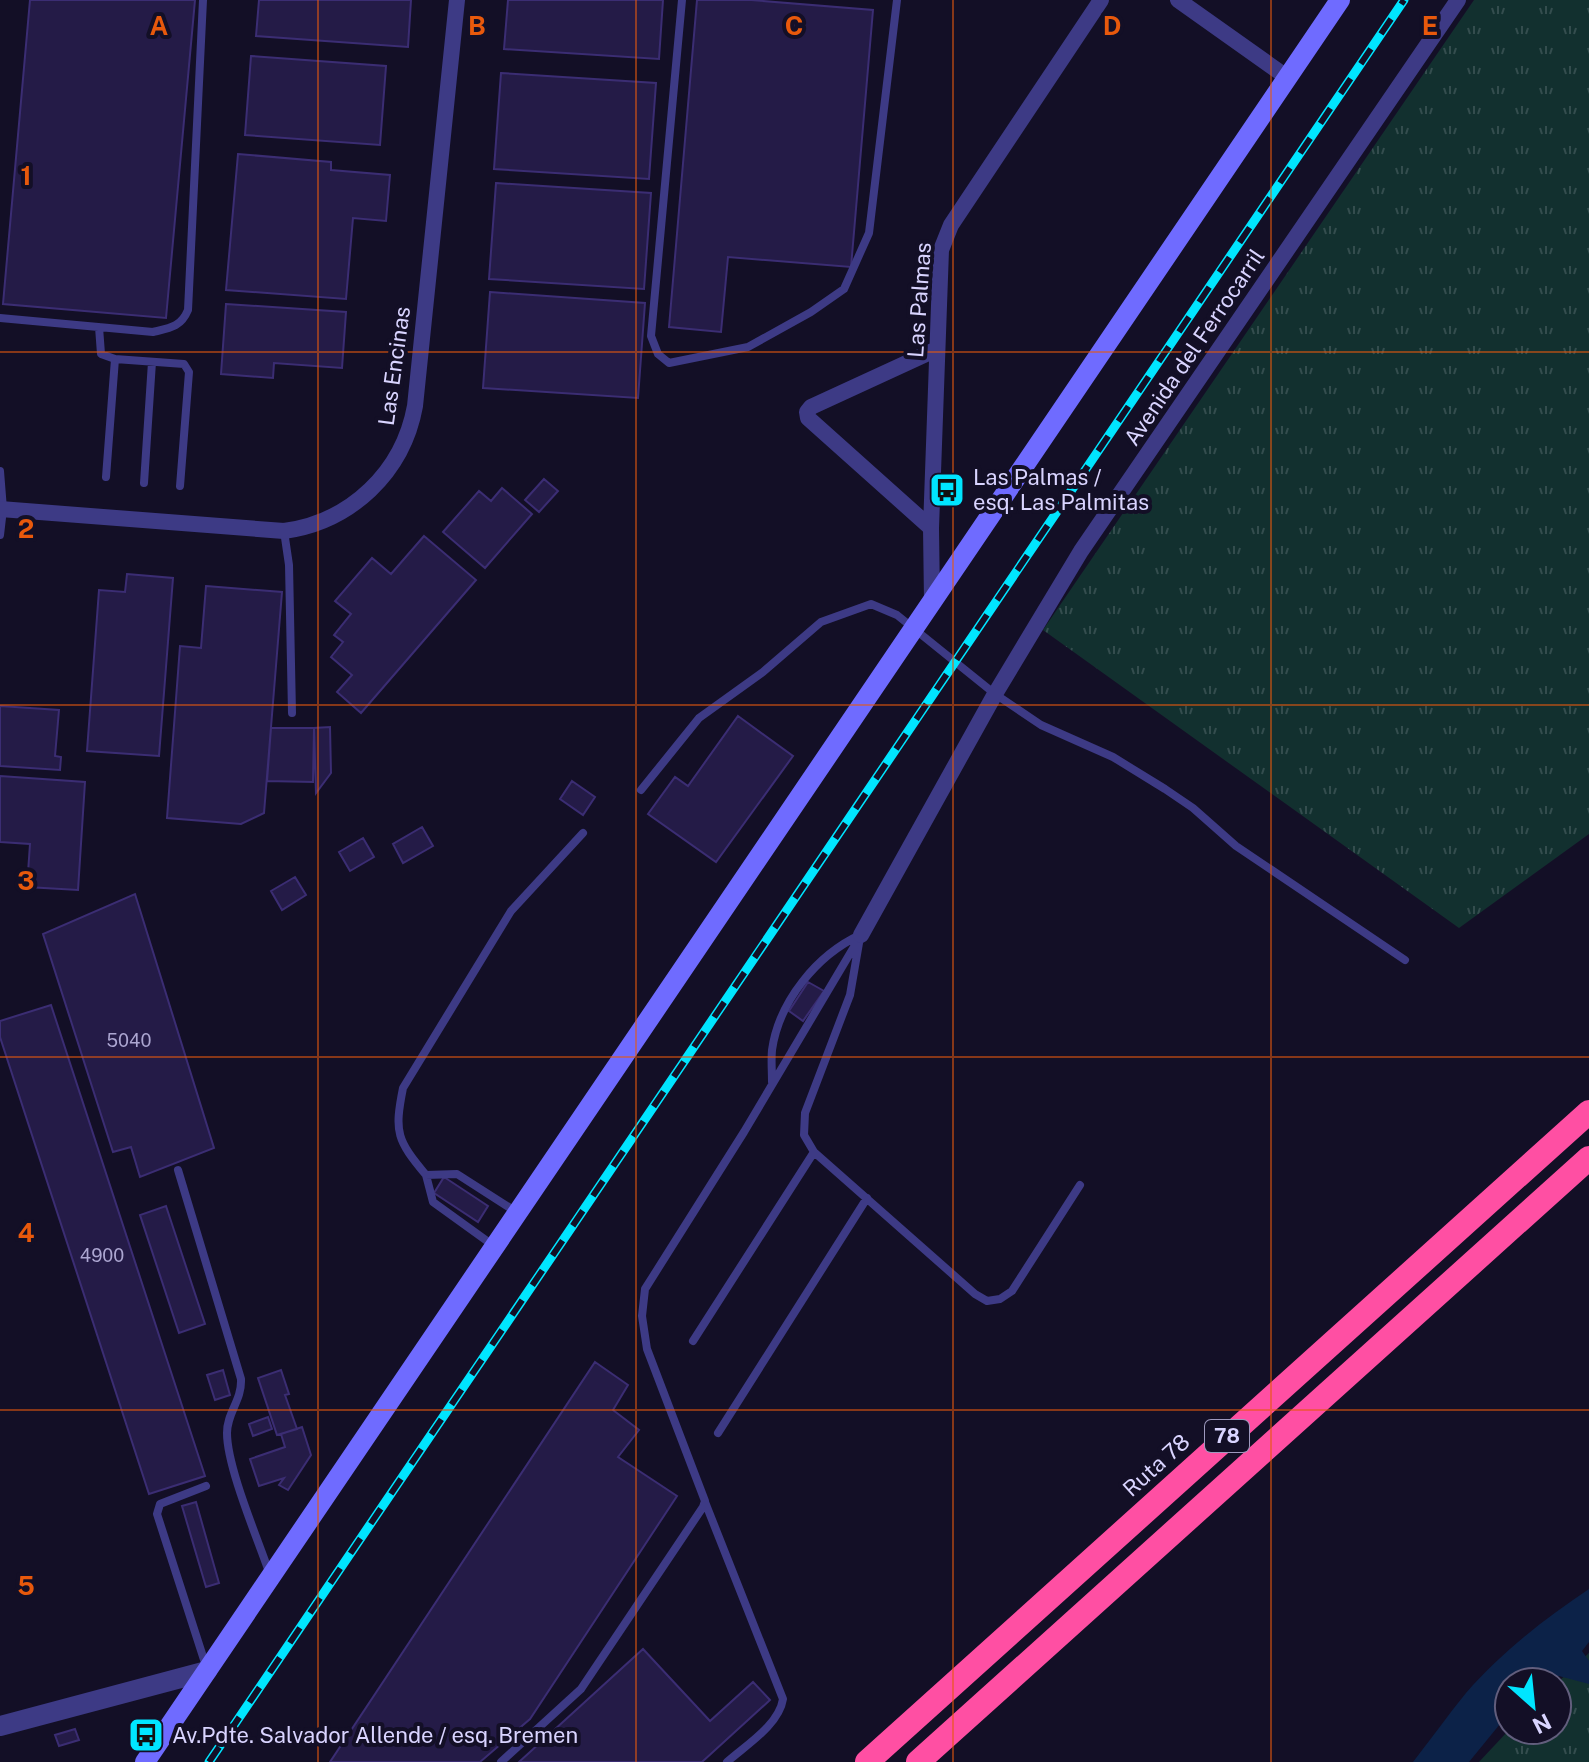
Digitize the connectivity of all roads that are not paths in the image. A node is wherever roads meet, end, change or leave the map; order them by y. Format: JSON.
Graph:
{"nodes":[{"id":1,"x":203,"y":0,"type":"edge"},
{"id":2,"x":457,"y":0,"type":"edge"},
{"id":3,"x":682,"y":0,"type":"edge"},
{"id":4,"x":897,"y":0,"type":"edge"},
{"id":5,"x":1101,"y":0,"type":"edge"},
{"id":6,"x":1178,"y":0,"type":"edge"},
{"id":7,"x":1340,"y":0,"type":"edge"},
{"id":8,"x":1458,"y":0,"type":"edge"},
{"id":9,"x":1288,"y":78,"type":"junction"},
{"id":10,"x":0,"y":318,"type":"edge"},
{"id":11,"x":99,"y":327,"type":"junction"},
{"id":12,"x":937,"y":349,"type":"junction"},
{"id":13,"x":115,"y":359,"type":"junction"},
{"id":14,"x":152,"y":362,"type":"junction"},
{"id":15,"x":0,"y":471,"type":"edge"},
{"id":16,"x":106,"y":477,"type":"dead end"},
{"id":17,"x":144,"y":483,"type":"dead end"},
{"id":18,"x":180,"y":486,"type":"dead end"},
{"id":19,"x":1,"y":509,"type":"edge"},
{"id":20,"x":931,"y":528,"type":"junction"},
{"id":21,"x":284,"y":531,"type":"junction"},
{"id":22,"x":0,"y":535,"type":"edge"},
{"id":23,"x":932,"y":601,"type":"junction"},
{"id":24,"x":913,"y":629,"type":"junction"},
{"id":25,"x":995,"y":694,"type":"junction"},
{"id":26,"x":292,"y":713,"type":"dead end"},
{"id":27,"x":641,"y":790,"type":"dead end"},
{"id":28,"x":583,"y":833,"type":"dead end"},
{"id":29,"x":861,"y":935,"type":"junction"},
{"id":30,"x":1405,"y":960,"type":"dead end"},
{"id":31,"x":772,"y":1082,"type":"junction"},
{"id":32,"x":1589,"y":1112,"type":"edge"},
{"id":33,"x":814,"y":1152,"type":"junction"},
{"id":34,"x":1589,"y":1158,"type":"edge"},
{"id":35,"x":178,"y":1170,"type":"dead end"},
{"id":36,"x":426,"y":1175,"type":"junction"},
{"id":37,"x":1080,"y":1185,"type":"dead end"},
{"id":38,"x":867,"y":1198,"type":"junction"},
{"id":39,"x":518,"y":1213,"type":"junction"},
{"id":40,"x":495,"y":1246,"type":"junction"},
{"id":41,"x":693,"y":1341,"type":"dead end"},
{"id":42,"x":718,"y":1433,"type":"dead end"},
{"id":43,"x":206,"y":1486,"type":"dead end"},
{"id":44,"x":705,"y":1501,"type":"junction"},
{"id":45,"x":270,"y":1577,"type":"junction"},
{"id":46,"x":207,"y":1671,"type":"junction"},
{"id":47,"x":0,"y":1726,"type":"edge"},
{"id":48,"x":145,"y":1762,"type":"edge"},
{"id":49,"x":501,"y":1762,"type":"edge"},
{"id":50,"x":727,"y":1762,"type":"edge"},
{"id":51,"x":867,"y":1762,"type":"edge"},
{"id":52,"x":918,"y":1762,"type":"edge"}],
"edges":[{"from":1,"to":11,"type":"lane"},
{"from":2,"to":21,"type":"street","name":"Las Encinas"},
{"from":3,"to":4,"type":"lane"},
{"from":5,"to":12,"type":"street","name":"Las Palmas"},
{"from":6,"to":9,"type":"street"},
{"from":7,"to":9,"type":"main road"},
{"from":8,"to":25,"type":"street","name":"Avenida del Ferrocarril"},
{"from":9,"to":23,"type":"main road"},
{"from":10,"to":11,"type":"lane"},
{"from":11,"to":13,"type":"lane"},
{"from":12,"to":20,"type":"street","name":"Las Palmas"},
{"from":12,"to":20,"type":"street"},
{"from":13,"to":14,"type":"lane"},
{"from":13,"to":16,"type":"lane"},
{"from":14,"to":17,"type":"lane"},
{"from":14,"to":18,"type":"lane"},
{"from":15,"to":19,"type":"lane"},
{"from":19,"to":21,"type":"street","name":"Las Encinas"},
{"from":19,"to":22,"type":"lane"},
{"from":20,"to":23,"type":"street","name":"Las Palmas"},
{"from":21,"to":26,"type":"lane"},
{"from":23,"to":24,"type":"main road"},
{"from":24,"to":25,"type":"lane"},
{"from":24,"to":27,"type":"lane"},
{"from":24,"to":39,"type":"main road"},
{"from":25,"to":29,"type":"street","name":"Avenida del Ferrocarril"},
{"from":25,"to":30,"type":"lane"},
{"from":28,"to":36,"type":"lane"},
{"from":29,"to":31,"type":"lane"},
{"from":29,"to":31,"type":"lane"},
{"from":29,"to":33,"type":"lane"},
{"from":31,"to":44,"type":"lane"},
{"from":32,"to":51,"type":"highway","name":"Ruta 78","number":"78"},
{"from":33,"to":38,"type":"lane"},
{"from":33,"to":41,"type":"lane"},
{"from":34,"to":52,"type":"highway","number":"78"},
{"from":35,"to":45,"type":"lane"},
{"from":36,"to":39,"type":"lane"},
{"from":36,"to":40,"type":"lane"},
{"from":37,"to":38,"type":"lane"},
{"from":38,"to":42,"type":"lane"},
{"from":39,"to":40,"type":"main road"},
{"from":40,"to":45,"type":"main road"},
{"from":43,"to":46,"type":"lane"},
{"from":44,"to":49,"type":"lane"},
{"from":44,"to":50,"type":"lane"},
{"from":45,"to":46,"type":"main road"},
{"from":46,"to":47,"type":"street"},
{"from":46,"to":48,"type":"main road"}]}
